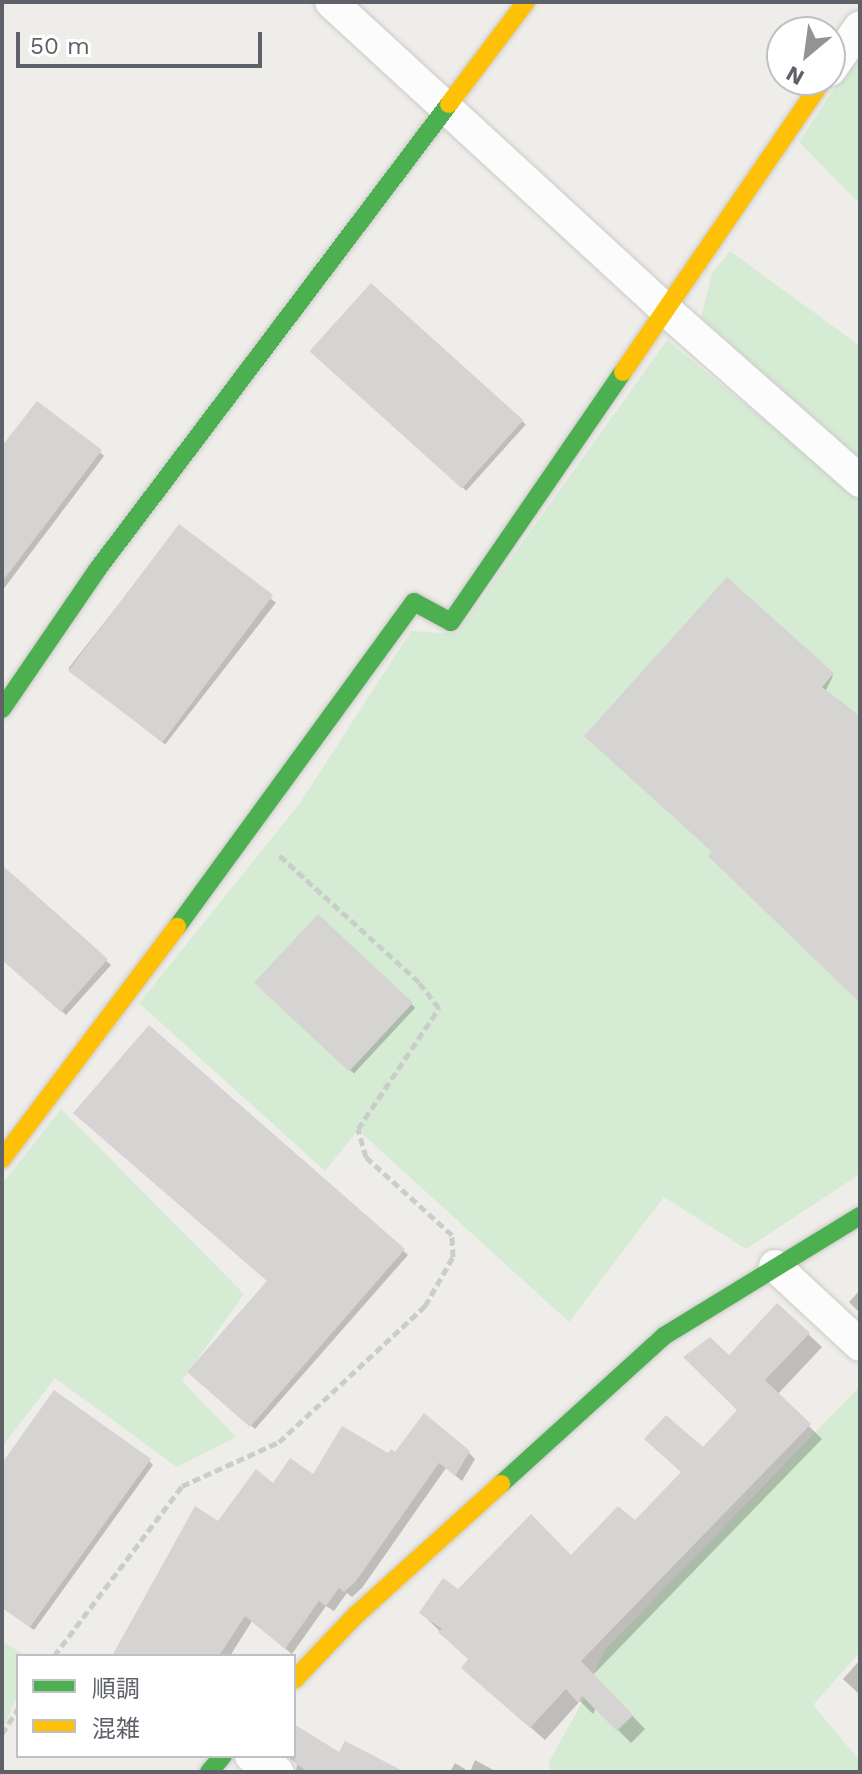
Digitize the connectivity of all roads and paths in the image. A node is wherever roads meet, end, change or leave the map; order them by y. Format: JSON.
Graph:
{"nodes":[{"id":1,"x":331,"y":2,"type":"edge"},
{"id":2,"x":526,"y":2,"type":"edge"},
{"id":3,"x":860,"y":27,"type":"edge"},
{"id":4,"x":846,"y":47,"type":"edge"},
{"id":5,"x":812,"y":96,"type":"edge"},
{"id":6,"x":446,"y":108,"type":"junction"},
{"id":7,"x":666,"y":310,"type":"junction"},
{"id":8,"x":860,"y":481,"type":"edge"},
{"id":9,"x":14,"y":666,"type":"edge"},
{"id":10,"x":2,"y":709,"type":"edge"},
{"id":11,"x":251,"y":829,"type":"junction"},
{"id":12,"x":2,"y":1159,"type":"edge"},
{"id":13,"x":860,"y":1216,"type":"edge"},
{"id":14,"x":775,"y":1266,"type":"junction"},
{"id":15,"x":860,"y":1345,"type":"edge"},
{"id":16,"x":56,"y":1654,"type":"edge"},
{"id":17,"x":296,"y":1678,"type":"edge"},
{"id":18,"x":16,"y":1711,"type":"edge"},
{"id":19,"x":2,"y":1734,"type":"edge"},
{"id":20,"x":254,"y":1758,"type":"edge"},
{"id":21,"x":278,"y":1772,"type":"edge"}],
"edges":[{"from":1,"to":6,"type":"street"},
{"from":2,"to":6,"type":"street"},
{"from":3,"to":4,"type":"street"},
{"from":5,"to":7,"type":"street"},
{"from":6,"to":7,"type":"street"},
{"from":6,"to":9,"type":"street"},
{"from":7,"to":8,"type":"street"},
{"from":7,"to":11,"type":"street"},
{"from":9,"to":10,"type":"street"},
{"from":11,"to":12,"type":"street"},
{"from":11,"to":16,"type":"path"},
{"from":13,"to":14,"type":"street"},
{"from":14,"to":15,"type":"street"},
{"from":14,"to":17,"type":"street"},
{"from":18,"to":19,"type":"path"},
{"from":20,"to":21,"type":"street"}]}
